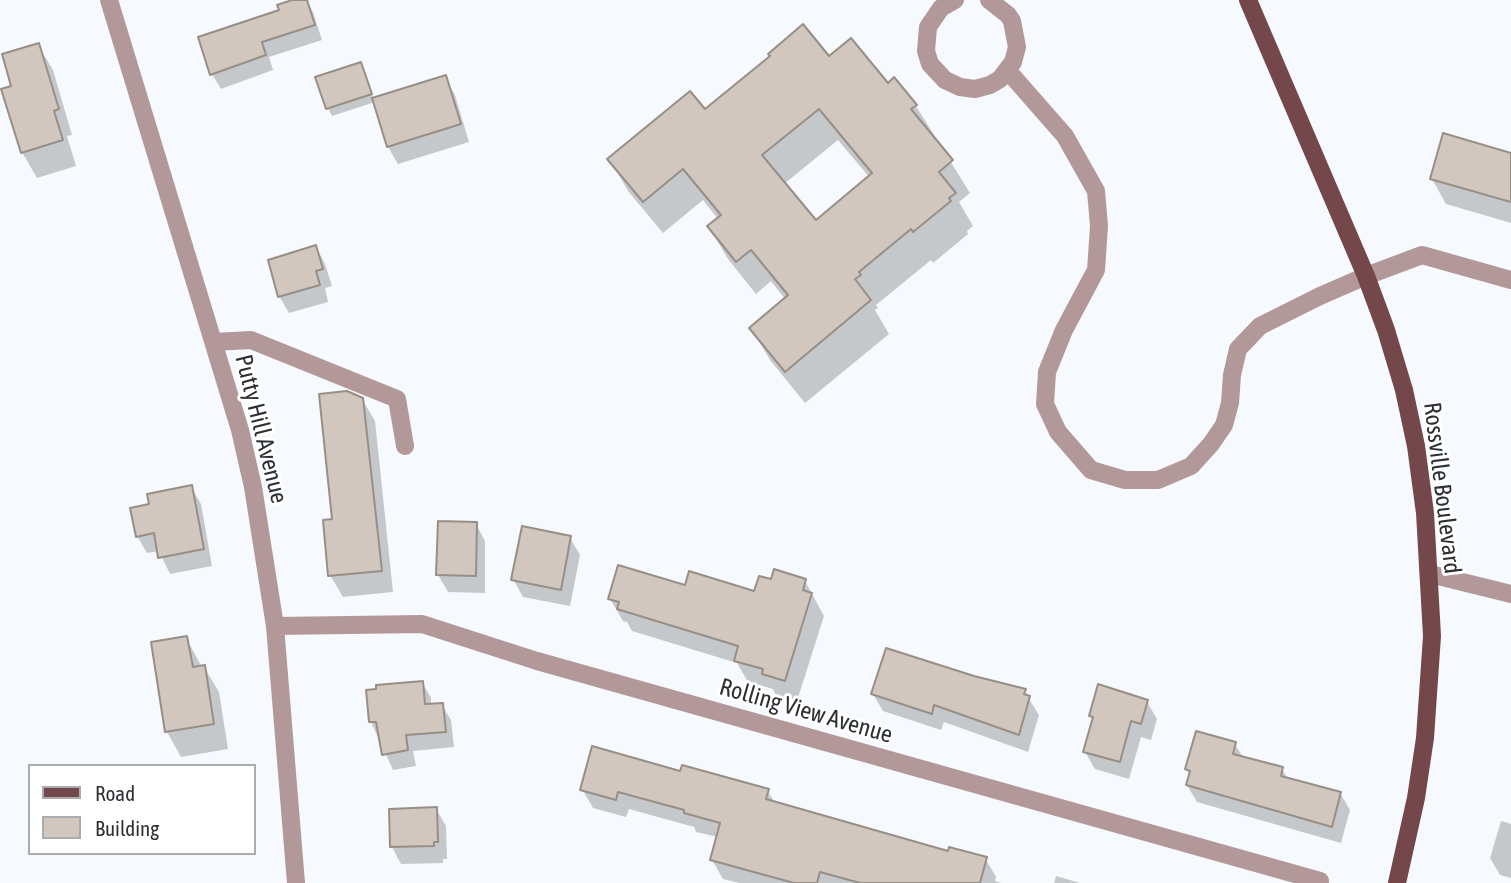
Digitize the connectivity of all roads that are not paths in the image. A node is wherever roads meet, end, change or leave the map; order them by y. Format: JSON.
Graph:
{"nodes":[{"id":1,"x":109,"y":0,"type":"edge"},
{"id":2,"x":954,"y":0,"type":"edge"},
{"id":3,"x":989,"y":0,"type":"edge"},
{"id":4,"x":1248,"y":0,"type":"edge"},
{"id":5,"x":1008,"y":71,"type":"junction"},
{"id":6,"x":1366,"y":276,"type":"junction"},
{"id":7,"x":1511,"y":280,"type":"edge"},
{"id":8,"x":214,"y":342,"type":"junction"},
{"id":9,"x":405,"y":446,"type":"dead end"},
{"id":10,"x":1430,"y":574,"type":"junction"},
{"id":11,"x":1511,"y":594,"type":"edge"},
{"id":12,"x":275,"y":626,"type":"junction"},
{"id":13,"x":1320,"y":881,"type":"edge"},
{"id":14,"x":296,"y":883,"type":"edge"},
{"id":15,"x":1398,"y":883,"type":"edge"}],
"edges":[{"from":1,"to":8,"type":"street","name":"Putty Hill Avenue"},
{"from":2,"to":5,"type":"street"},
{"from":3,"to":5,"type":"street"},
{"from":4,"to":6,"type":"main road","name":"Rossville Boulevard"},
{"from":5,"to":6,"type":"street"},
{"from":6,"to":7,"type":"street"},
{"from":6,"to":10,"type":"main road","name":"Rossville Boulevard"},
{"from":8,"to":9,"type":"street"},
{"from":8,"to":12,"type":"street","name":"Putty Hill Avenue"},
{"from":10,"to":11,"type":"street"},
{"from":10,"to":15,"type":"main road","name":"Rossville Boulevard"},
{"from":12,"to":13,"type":"street","name":"Rolling View Avenue"},
{"from":12,"to":14,"type":"street","name":"Putty Hill Avenue"}]}
